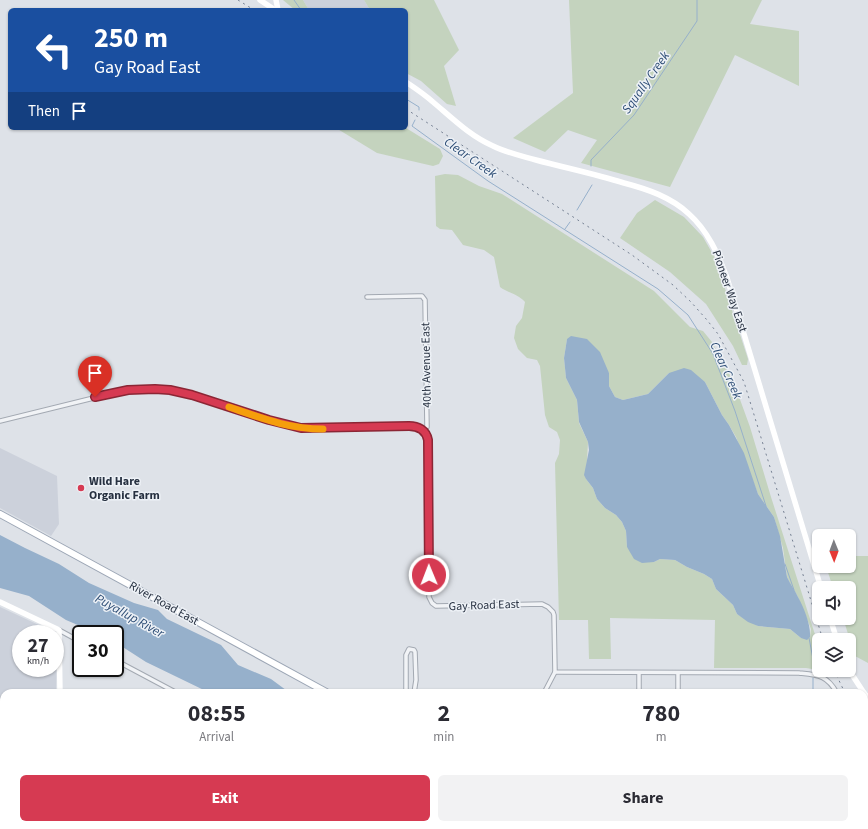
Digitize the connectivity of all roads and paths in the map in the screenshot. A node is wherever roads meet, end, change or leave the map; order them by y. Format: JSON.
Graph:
{"nodes":[{"id":1,"x":260,"y":0,"type":"edge"},
{"id":2,"x":273,"y":8,"type":"edge"},
{"id":3,"x":408,"y":83,"type":"edge"},
{"id":4,"x":367,"y":297,"type":"dead end"},
{"id":5,"x":0,"y":421,"type":"edge"},
{"id":6,"x":423,"y":430,"type":"junction"},
{"id":7,"x":0,"y":514,"type":"edge"},
{"id":8,"x":819,"y":581,"type":"edge"},
{"id":9,"x":0,"y":602,"type":"edge"},
{"id":10,"x":49,"y":625,"type":"edge"},
{"id":11,"x":124,"y":665,"type":"edge"},
{"id":12,"x":555,"y":672,"type":"junction"},
{"id":13,"x":678,"y":672,"type":"junction"},
{"id":14,"x":639,"y":673,"type":"junction"},
{"id":15,"x":60,"y":677,"type":"edge"},
{"id":16,"x":854,"y":677,"type":"edge"},
{"id":17,"x":60,"y":689,"type":"edge"},
{"id":18,"x":169,"y":689,"type":"edge"},
{"id":19,"x":321,"y":689,"type":"edge"},
{"id":20,"x":406,"y":689,"type":"edge"},
{"id":21,"x":415,"y":689,"type":"edge"},
{"id":22,"x":546,"y":689,"type":"edge"},
{"id":23,"x":639,"y":689,"type":"edge"},
{"id":24,"x":678,"y":689,"type":"edge"},
{"id":25,"x":834,"y":689,"type":"edge"},
{"id":26,"x":861,"y":689,"type":"edge"}],
"edges":[{"from":1,"to":2,"type":"main road"},
{"from":3,"to":8,"type":"main road","name":"Pioneer Way East"},
{"from":4,"to":6,"type":"street","name":"40th Avenue East"},
{"from":5,"to":6,"type":"street"},
{"from":6,"to":12,"type":"street","name":"Gay Road East"},
{"from":7,"to":19,"type":"main road","name":"River Road East"},
{"from":9,"to":10,"type":"main road"},
{"from":11,"to":18,"type":"street"},
{"from":12,"to":14,"type":"street"},
{"from":12,"to":22,"type":"street"},
{"from":13,"to":14,"type":"street"},
{"from":13,"to":24,"type":"street"},
{"from":13,"to":25,"type":"street"},
{"from":14,"to":23,"type":"street"},
{"from":15,"to":17,"type":"main road"},
{"from":16,"to":26,"type":"main road"},
{"from":20,"to":21,"type":"street"}]}
